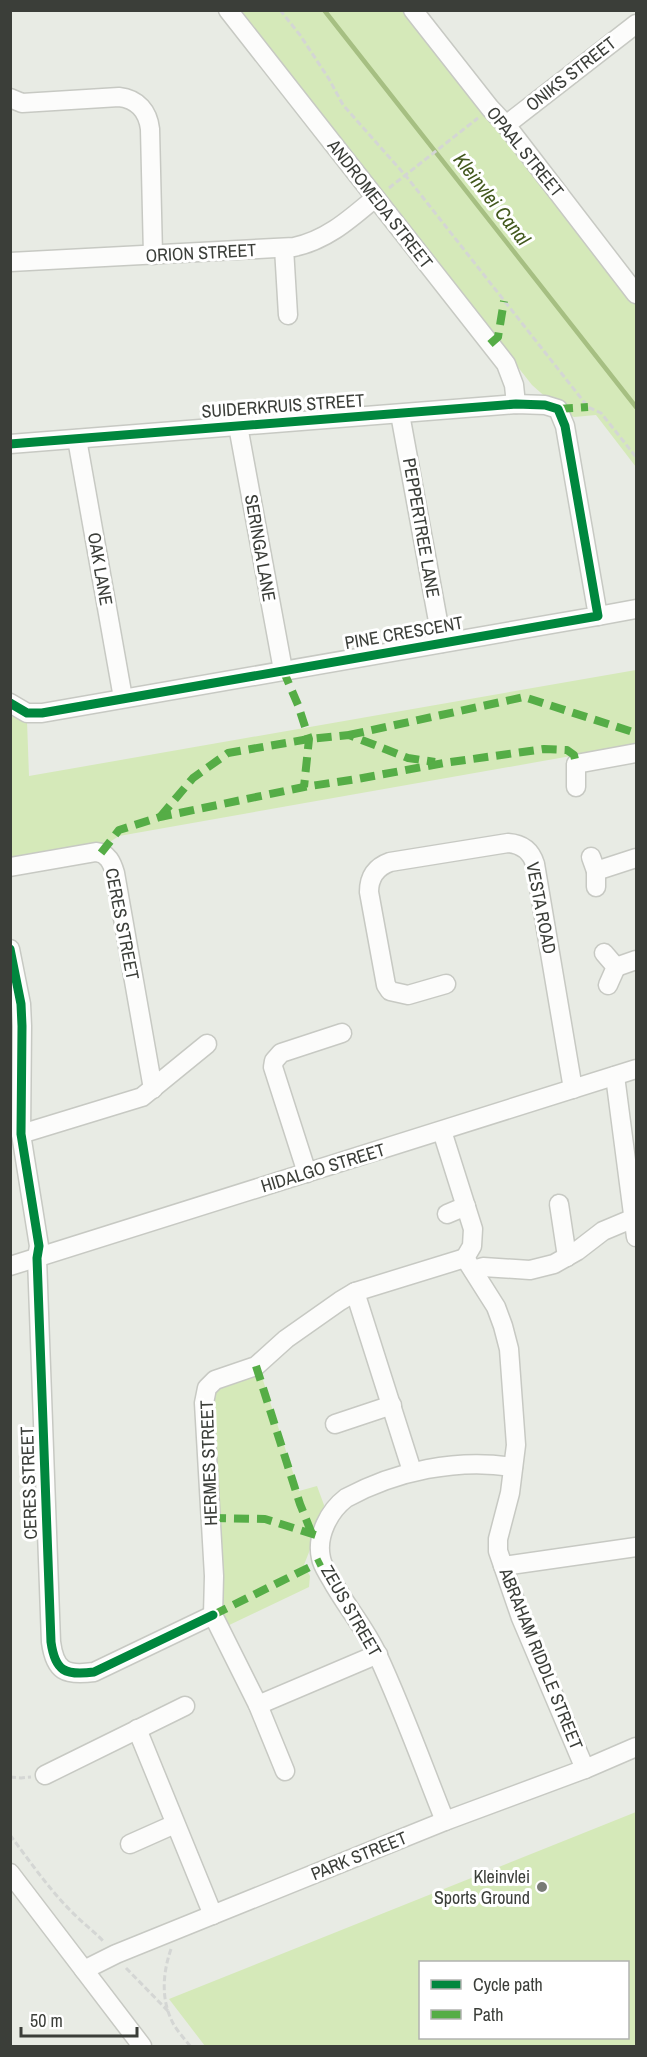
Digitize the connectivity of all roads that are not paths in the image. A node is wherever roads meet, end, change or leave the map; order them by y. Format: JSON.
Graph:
{"nodes":[{"id":1,"x":228,"y":10,"type":"edge"},
{"id":2,"x":412,"y":10,"type":"edge"},
{"id":3,"x":630,"y":10,"type":"edge"},
{"id":4,"x":636,"y":19,"type":"edge"},
{"id":5,"x":636,"y":24,"type":"edge"},
{"id":6,"x":10,"y":98,"type":"edge"},
{"id":7,"x":506,"y":125,"type":"junction"},
{"id":8,"x":375,"y":198,"type":"junction"},
{"id":9,"x":284,"y":248,"type":"junction"},
{"id":10,"x":153,"y":255,"type":"junction"},
{"id":11,"x":10,"y":262,"type":"edge"},
{"id":12,"x":636,"y":294,"type":"edge"},
{"id":13,"x":288,"y":315,"type":"dead end"},
{"id":14,"x":516,"y":404,"type":"junction"},
{"id":15,"x":400,"y":414,"type":"junction"},
{"id":16,"x":238,"y":426,"type":"junction"},
{"id":17,"x":77,"y":439,"type":"junction"},
{"id":18,"x":10,"y":444,"type":"edge"},
{"id":19,"x":636,"y":609,"type":"edge"},
{"id":20,"x":598,"y":616,"type":"junction"},
{"id":21,"x":442,"y":643,"type":"junction"},
{"id":22,"x":283,"y":670,"type":"junction"},
{"id":23,"x":123,"y":698,"type":"junction"},
{"id":24,"x":10,"y":703,"type":"edge"},
{"id":25,"x":636,"y":753,"type":"edge"},
{"id":26,"x":576,"y":787,"type":"dead end"},
{"id":27,"x":636,"y":858,"type":"edge"},
{"id":28,"x":10,"y":867,"type":"edge"},
{"id":29,"x":594,"y":872,"type":"dead end"},
{"id":30,"x":10,"y":949,"type":"edge"},
{"id":31,"x":604,"y":953,"type":"dead end"},
{"id":32,"x":636,"y":960,"type":"edge"},
{"id":33,"x":616,"y":967,"type":"junction"},
{"id":34,"x":446,"y":984,"type":"dead end"},
{"id":35,"x":608,"y":985,"type":"dead end"},
{"id":36,"x":342,"y":1033,"type":"dead end"},
{"id":37,"x":207,"y":1044,"type":"dead end"},
{"id":38,"x":636,"y":1070,"type":"edge"},
{"id":39,"x":615,"y":1076,"type":"junction"},
{"id":40,"x":153,"y":1089,"type":"junction"},
{"id":41,"x":573,"y":1089,"type":"junction"},
{"id":42,"x":442,"y":1131,"type":"junction"},
{"id":43,"x":21,"y":1134,"type":"junction"},
{"id":44,"x":307,"y":1173,"type":"junction"},
{"id":45,"x":559,"y":1204,"type":"dead end"},
{"id":46,"x":466,"y":1206,"type":"junction"},
{"id":47,"x":447,"y":1214,"type":"dead end"},
{"id":48,"x":634,"y":1218,"type":"junction"},
{"id":49,"x":636,"y":1237,"type":"edge"},
{"id":50,"x":567,"y":1257,"type":"junction"},
{"id":51,"x":37,"y":1258,"type":"junction"},
{"id":52,"x":469,"y":1264,"type":"junction"},
{"id":53,"x":10,"y":1266,"type":"edge"},
{"id":54,"x":355,"y":1292,"type":"junction"},
{"id":55,"x":392,"y":1405,"type":"junction"},
{"id":56,"x":335,"y":1424,"type":"dead end"},
{"id":57,"x":513,"y":1467,"type":"junction"},
{"id":58,"x":412,"y":1472,"type":"junction"},
{"id":59,"x":636,"y":1547,"type":"edge"},
{"id":60,"x":503,"y":1566,"type":"junction"},
{"id":61,"x":213,"y":1615,"type":"junction"},
{"id":62,"x":378,"y":1654,"type":"junction"},
{"id":63,"x":258,"y":1705,"type":"junction"},
{"id":64,"x":184,"y":1706,"type":"dead end"},
{"id":65,"x":137,"y":1729,"type":"junction"},
{"id":66,"x":636,"y":1747,"type":"edge"},
{"id":67,"x":585,"y":1768,"type":"junction"},
{"id":68,"x":285,"y":1771,"type":"dead end"},
{"id":69,"x":45,"y":1775,"type":"dead end"},
{"id":70,"x":445,"y":1821,"type":"junction"},
{"id":71,"x":175,"y":1824,"type":"junction"},
{"id":72,"x":130,"y":1844,"type":"dead end"},
{"id":73,"x":10,"y":1873,"type":"edge"},
{"id":74,"x":213,"y":1915,"type":"junction"},
{"id":75,"x":84,"y":1970,"type":"junction"},
{"id":76,"x":142,"y":2046,"type":"edge"}],
"edges":[{"from":1,"to":8,"type":"street","name":"ANDROMEDA STREET"},
{"from":2,"to":7,"type":"street","name":"OPAAL STREET"},
{"from":3,"to":4,"type":"street"},
{"from":5,"to":7,"type":"street","name":"ONIKS STREET"},
{"from":6,"to":10,"type":"street"},
{"from":7,"to":12,"type":"street","name":"OPAAL STREET"},
{"from":8,"to":9,"type":"street","name":"ORION STREET"},
{"from":8,"to":14,"type":"street","name":"ANDROMEDA STREET"},
{"from":9,"to":10,"type":"street","name":"ORION STREET"},
{"from":9,"to":13,"type":"street"},
{"from":10,"to":11,"type":"street","name":"ORION STREET"},
{"from":14,"to":15,"type":"street","name":"SUIDERKRUIS STREET"},
{"from":14,"to":20,"type":"street","name":"SUIDERKRUIS STREET"},
{"from":15,"to":16,"type":"street","name":"SUIDERKRUIS STREET"},
{"from":15,"to":21,"type":"street","name":"PEPPERTREE LANE"},
{"from":16,"to":17,"type":"street","name":"SUIDERKRUIS STREET"},
{"from":16,"to":22,"type":"street","name":"SERINGA LANE"},
{"from":17,"to":18,"type":"street","name":"SUIDERKRUIS STREET"},
{"from":17,"to":23,"type":"street","name":"OAK LANE"},
{"from":19,"to":20,"type":"street","name":"PINE CRESCENT"},
{"from":20,"to":21,"type":"street","name":"PINE CRESCENT"},
{"from":21,"to":22,"type":"street","name":"PINE CRESCENT"},
{"from":22,"to":23,"type":"street","name":"PINE CRESCENT"},
{"from":23,"to":24,"type":"street","name":"PINE CRESCENT"},
{"from":25,"to":26,"type":"street"},
{"from":27,"to":29,"type":"street"},
{"from":28,"to":40,"type":"street","name":"CERES STREET"},
{"from":30,"to":43,"type":"street","name":"CERES STREET"},
{"from":31,"to":33,"type":"street"},
{"from":32,"to":33,"type":"street"},
{"from":33,"to":35,"type":"street"},
{"from":34,"to":41,"type":"street","name":"VESTA ROAD"},
{"from":36,"to":44,"type":"street"},
{"from":37,"to":40,"type":"street"},
{"from":38,"to":39,"type":"street","name":"HIDALGO STREET"},
{"from":39,"to":41,"type":"street","name":"HIDALGO STREET"},
{"from":39,"to":48,"type":"street"},
{"from":40,"to":43,"type":"street"},
{"from":41,"to":42,"type":"street","name":"HIDALGO STREET"},
{"from":42,"to":44,"type":"street","name":"HIDALGO STREET"},
{"from":42,"to":46,"type":"street"},
{"from":43,"to":51,"type":"street","name":"CERES STREET"},
{"from":44,"to":51,"type":"street","name":"HIDALGO STREET"},
{"from":45,"to":50,"type":"street"},
{"from":46,"to":47,"type":"street"},
{"from":46,"to":52,"type":"street"},
{"from":48,"to":49,"type":"street"},
{"from":48,"to":50,"type":"street","name":"HERMES STREET"},
{"from":50,"to":52,"type":"street","name":"HERMES STREET"},
{"from":51,"to":53,"type":"street","name":"HIDALGO STREET"},
{"from":51,"to":61,"type":"street","name":"CERES STREET"},
{"from":52,"to":54,"type":"street","name":"HERMES STREET"},
{"from":52,"to":57,"type":"street","name":"ABRAHAM RIDDLE STREET"},
{"from":54,"to":55,"type":"street"},
{"from":54,"to":61,"type":"street","name":"HERMES STREET"},
{"from":55,"to":56,"type":"street"},
{"from":55,"to":58,"type":"street"},
{"from":57,"to":58,"type":"street","name":"ZEUS STREET"},
{"from":57,"to":60,"type":"street","name":"ABRAHAM RIDDLE STREET"},
{"from":58,"to":62,"type":"street","name":"ZEUS STREET"},
{"from":59,"to":60,"type":"street"},
{"from":60,"to":67,"type":"street","name":"ABRAHAM RIDDLE STREET"},
{"from":61,"to":63,"type":"street"},
{"from":62,"to":63,"type":"street"},
{"from":62,"to":70,"type":"street","name":"ZEUS STREET"},
{"from":63,"to":68,"type":"street"},
{"from":64,"to":65,"type":"street"},
{"from":65,"to":69,"type":"street"},
{"from":65,"to":71,"type":"street"},
{"from":66,"to":67,"type":"street","name":"PARK STREET"},
{"from":67,"to":70,"type":"street","name":"PARK STREET"},
{"from":70,"to":74,"type":"street","name":"PARK STREET"},
{"from":71,"to":72,"type":"street"},
{"from":71,"to":74,"type":"street"},
{"from":73,"to":75,"type":"street"},
{"from":74,"to":75,"type":"street","name":"PARK STREET"},
{"from":75,"to":76,"type":"street"}]}
